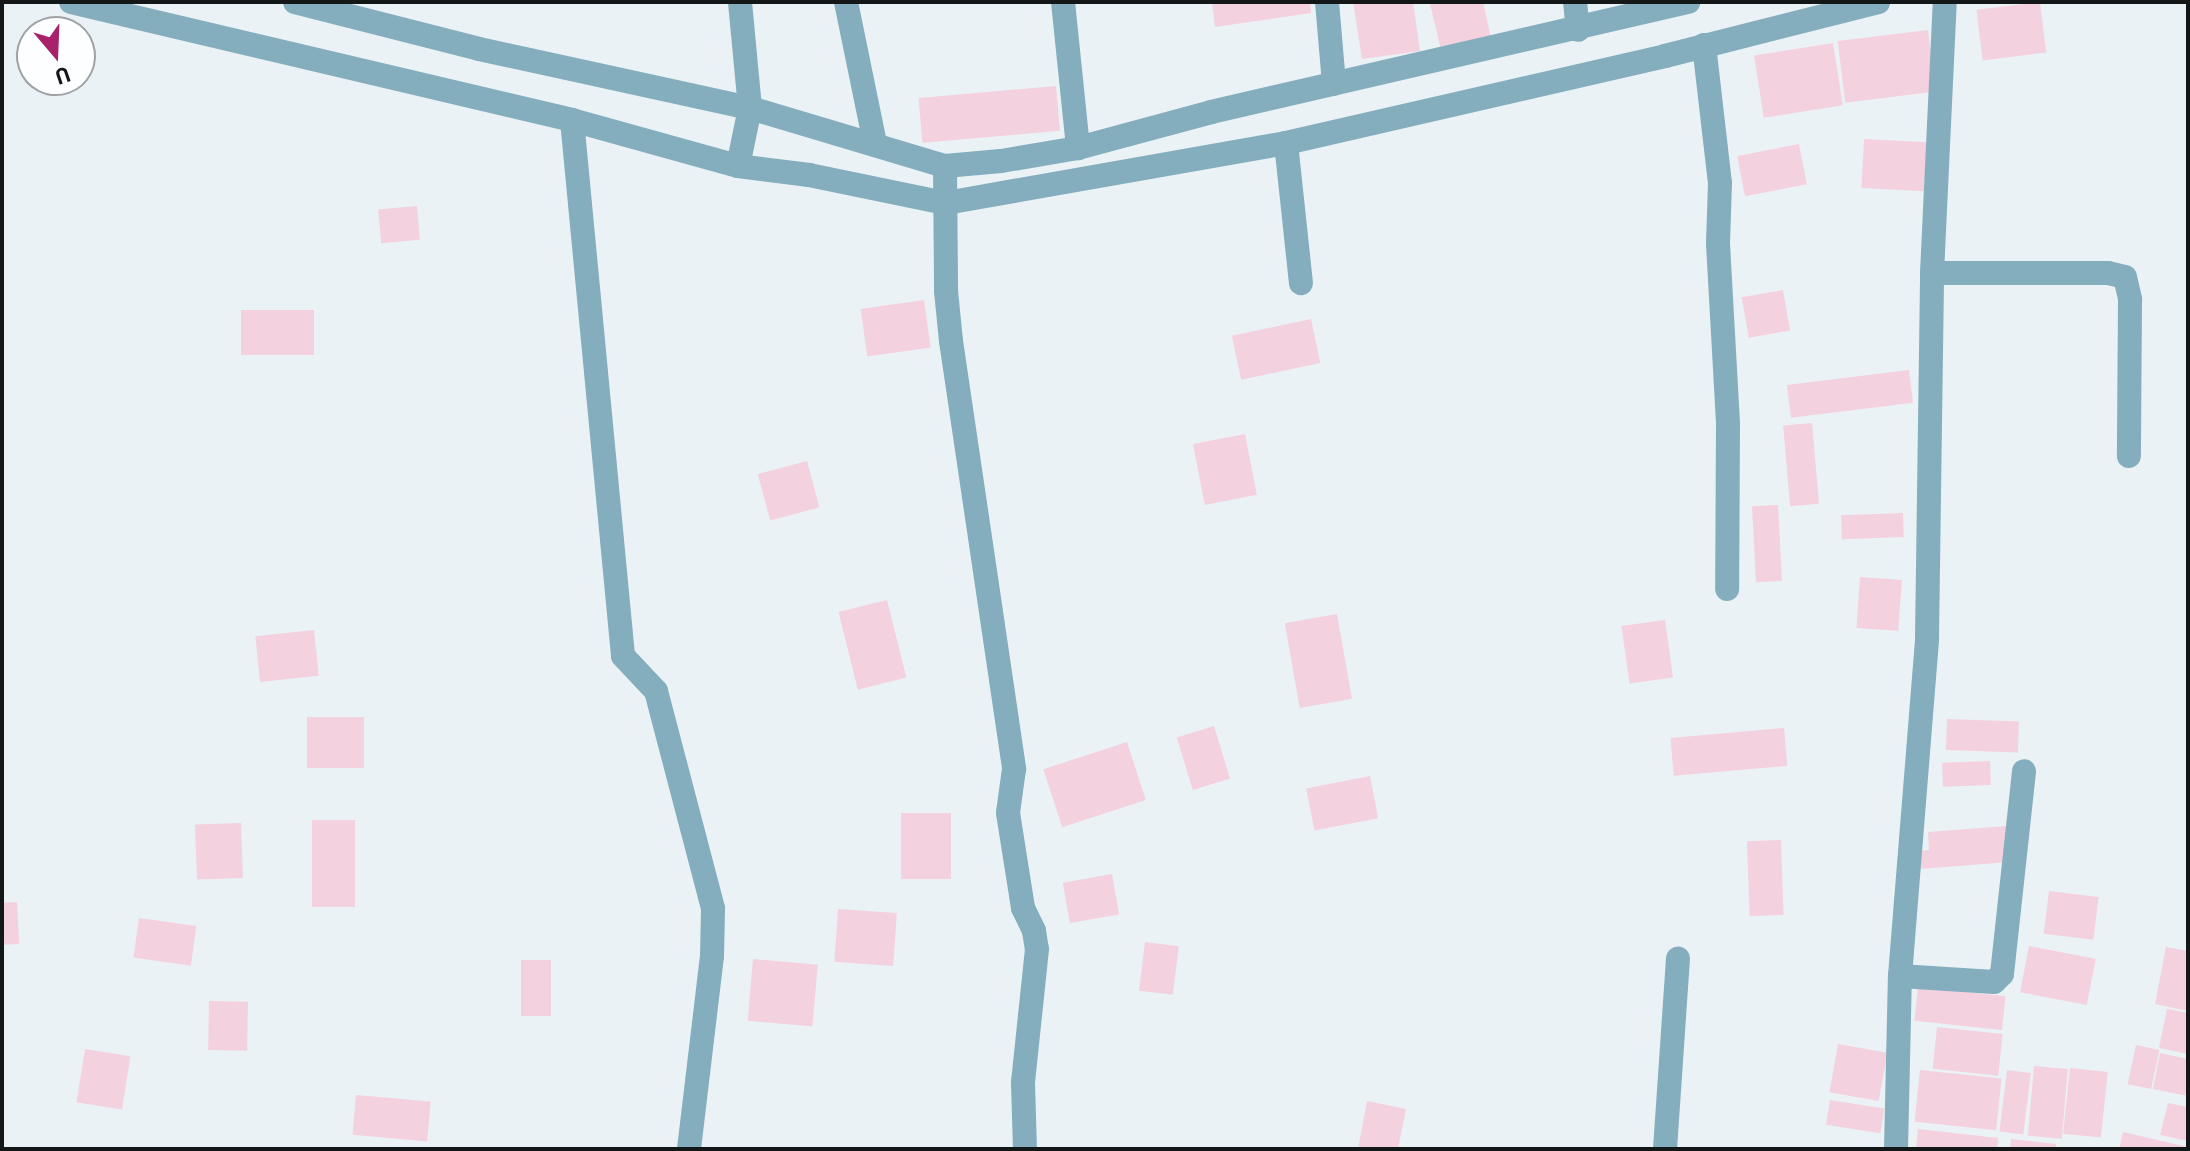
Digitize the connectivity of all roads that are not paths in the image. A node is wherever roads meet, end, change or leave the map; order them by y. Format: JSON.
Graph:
{"nodes":[{"id":1,"x":71,"y":2,"type":"edge"},
{"id":2,"x":295,"y":2,"type":"edge"},
{"id":3,"x":740,"y":2,"type":"edge"},
{"id":4,"x":846,"y":2,"type":"edge"},
{"id":5,"x":1063,"y":2,"type":"edge"},
{"id":6,"x":1327,"y":2,"type":"edge"},
{"id":7,"x":1575,"y":2,"type":"edge"},
{"id":8,"x":1689,"y":2,"type":"edge"},
{"id":9,"x":1878,"y":2,"type":"edge"},
{"id":10,"x":1945,"y":2,"type":"edge"},
{"id":11,"x":1645,"y":7,"type":"edge"},
{"id":12,"x":1578,"y":30,"type":"junction"},
{"id":13,"x":1704,"y":45,"type":"junction"},
{"id":14,"x":1334,"y":84,"type":"junction"},
{"id":15,"x":750,"y":108,"type":"junction"},
{"id":16,"x":572,"y":120,"type":"junction"},
{"id":17,"x":875,"y":143,"type":"junction"},
{"id":18,"x":1286,"y":143,"type":"junction"},
{"id":19,"x":1078,"y":148,"type":"junction"},
{"id":20,"x":738,"y":166,"type":"junction"},
{"id":21,"x":945,"y":166,"type":"junction"},
{"id":22,"x":946,"y":203,"type":"junction"},
{"id":23,"x":1932,"y":273,"type":"junction"},
{"id":24,"x":1301,"y":283,"type":"dead end"},
{"id":25,"x":2129,"y":456,"type":"dead end"},
{"id":26,"x":1727,"y":589,"type":"dead end"},
{"id":27,"x":2024,"y":771,"type":"dead end"},
{"id":28,"x":1678,"y":958,"type":"dead end"},
{"id":29,"x":1900,"y":976,"type":"junction"},
{"id":30,"x":689,"y":1149,"type":"edge"},
{"id":31,"x":1025,"y":1149,"type":"edge"},
{"id":32,"x":1665,"y":1149,"type":"edge"},
{"id":33,"x":1896,"y":1149,"type":"edge"}],
"edges":[{"from":1,"to":16,"type":"street"},
{"from":2,"to":15,"type":"street"},
{"from":3,"to":15,"type":"street"},
{"from":4,"to":17,"type":"street"},
{"from":5,"to":19,"type":"street"},
{"from":6,"to":14,"type":"street"},
{"from":7,"to":12,"type":"street"},
{"from":8,"to":11,"type":"street"},
{"from":9,"to":13,"type":"street"},
{"from":10,"to":23,"type":"street"},
{"from":11,"to":12,"type":"street"},
{"from":12,"to":14,"type":"street"},
{"from":13,"to":18,"type":"street"},
{"from":13,"to":26,"type":"street"},
{"from":14,"to":19,"type":"street"},
{"from":15,"to":17,"type":"street"},
{"from":15,"to":20,"type":"street"},
{"from":16,"to":20,"type":"street"},
{"from":16,"to":30,"type":"street"},
{"from":17,"to":21,"type":"street"},
{"from":18,"to":22,"type":"street"},
{"from":18,"to":24,"type":"street"},
{"from":19,"to":21,"type":"street"},
{"from":20,"to":22,"type":"street"},
{"from":21,"to":22,"type":"street"},
{"from":22,"to":31,"type":"street"},
{"from":23,"to":25,"type":"street"},
{"from":23,"to":29,"type":"street"},
{"from":27,"to":29,"type":"street"},
{"from":28,"to":32,"type":"street"},
{"from":29,"to":33,"type":"street"}]}
